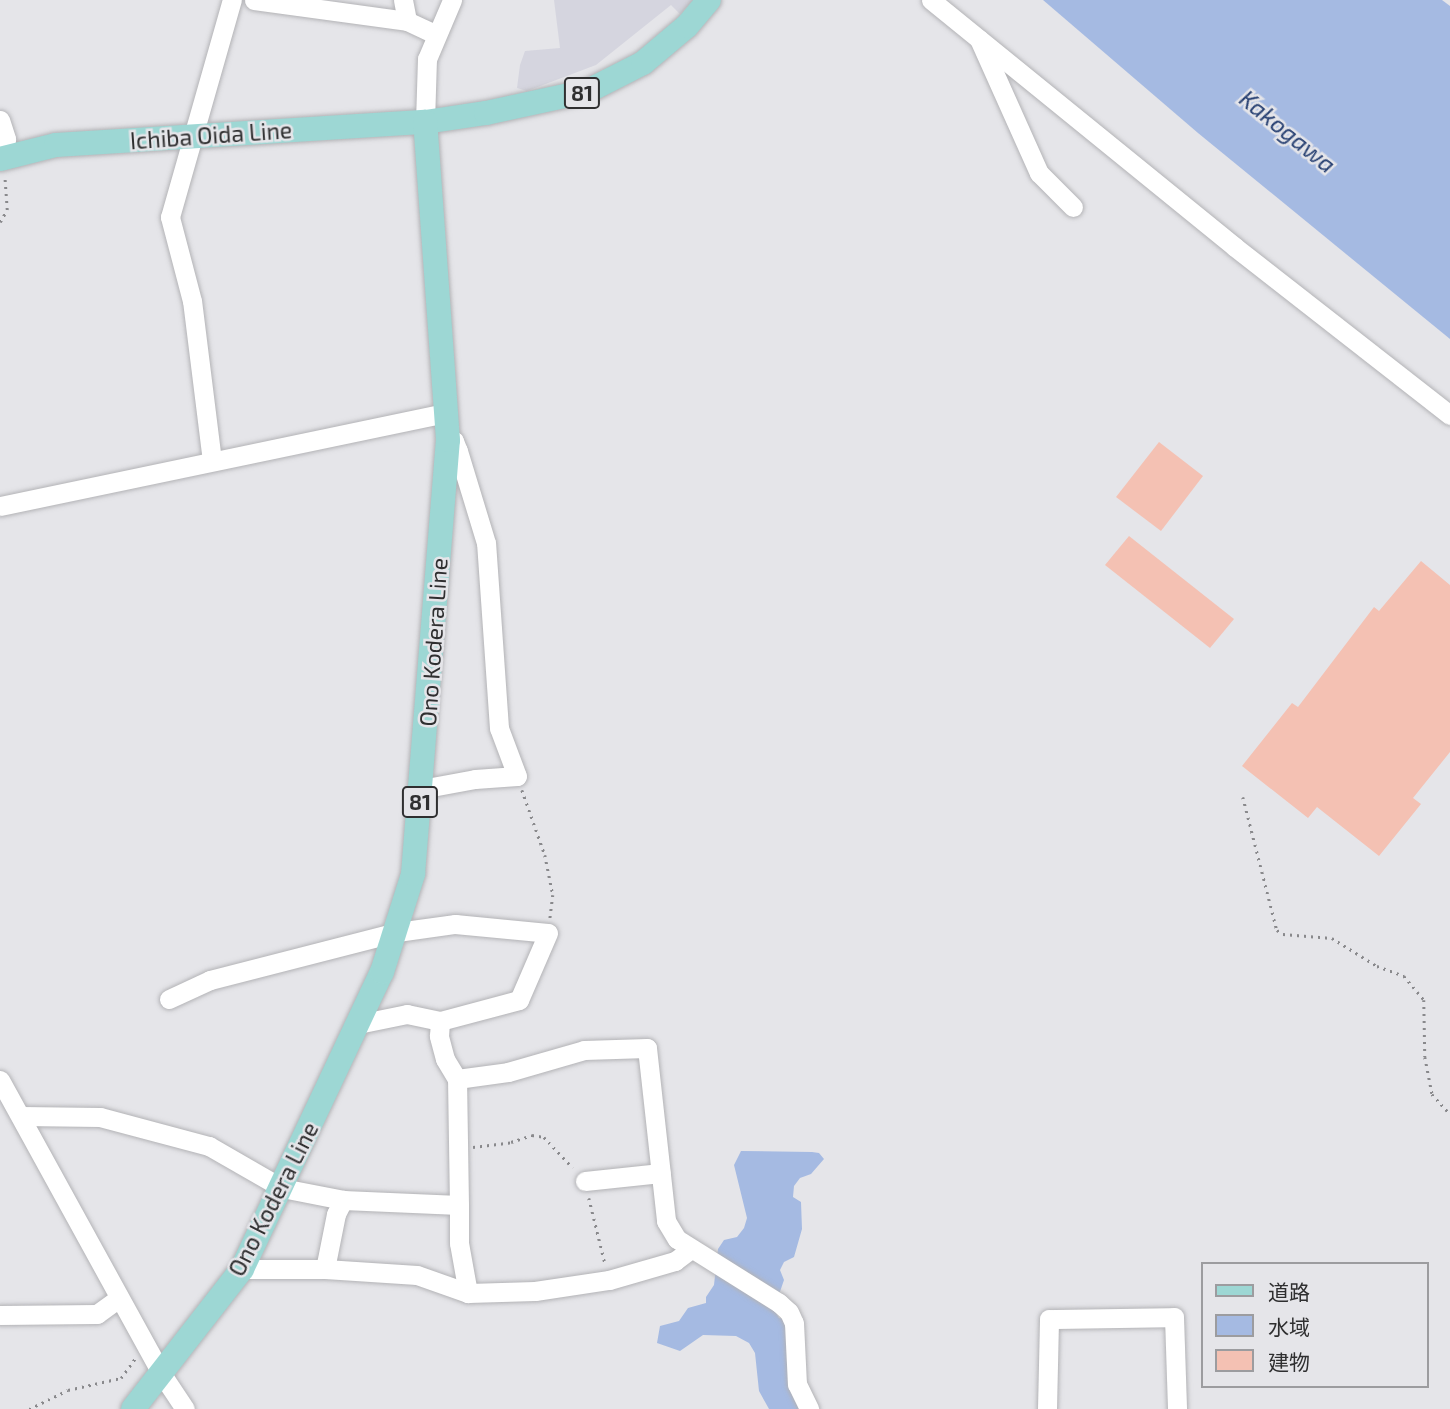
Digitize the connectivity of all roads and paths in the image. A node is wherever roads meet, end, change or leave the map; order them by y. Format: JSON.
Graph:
{"nodes":[{"id":1,"x":232,"y":0,"type":"edge"},
{"id":2,"x":254,"y":0,"type":"edge"},
{"id":3,"x":403,"y":0,"type":"edge"},
{"id":4,"x":452,"y":0,"type":"edge"},
{"id":5,"x":709,"y":0,"type":"edge"},
{"id":6,"x":931,"y":0,"type":"edge"},
{"id":7,"x":407,"y":21,"type":"junction"},
{"id":8,"x":435,"y":34,"type":"junction"},
{"id":9,"x":976,"y":34,"type":"junction"},
{"id":10,"x":0,"y":120,"type":"edge"},
{"id":11,"x":425,"y":122,"type":"junction"},
{"id":12,"x":193,"y":136,"type":"junction"},
{"id":13,"x":2,"y":158,"type":"edge"},
{"id":14,"x":1073,"y":207,"type":"dead end"},
{"id":15,"x":0,"y":222,"type":"edge"},
{"id":16,"x":447,"y":413,"type":"junction"},
{"id":17,"x":1450,"y":415,"type":"edge"},
{"id":18,"x":448,"y":440,"type":"junction"},
{"id":19,"x":212,"y":461,"type":"junction"},
{"id":20,"x":0,"y":506,"type":"edge"},
{"id":21,"x":517,"y":776,"type":"junction"},
{"id":22,"x":421,"y":789,"type":"junction"},
{"id":23,"x":1243,"y":797,"type":"dead end"},
{"id":24,"x":397,"y":932,"type":"junction"},
{"id":25,"x":548,"y":933,"type":"junction"},
{"id":26,"x":169,"y":999,"type":"dead end"},
{"id":27,"x":440,"y":1021,"type":"junction"},
{"id":28,"x":358,"y":1024,"type":"junction"},
{"id":29,"x":457,"y":1079,"type":"junction"},
{"id":30,"x":0,"y":1080,"type":"edge"},
{"id":31,"x":1450,"y":1114,"type":"edge"},
{"id":32,"x":21,"y":1116,"type":"junction"},
{"id":33,"x":460,"y":1149,"type":"junction"},
{"id":34,"x":661,"y":1173,"type":"junction"},
{"id":35,"x":585,"y":1181,"type":"junction"},
{"id":36,"x":282,"y":1188,"type":"junction"},
{"id":37,"x":343,"y":1200,"type":"junction"},
{"id":38,"x":459,"y":1205,"type":"junction"},
{"id":39,"x":699,"y":1253,"type":"junction"},
{"id":40,"x":242,"y":1269,"type":"junction"},
{"id":41,"x":325,"y":1269,"type":"junction"},
{"id":42,"x":609,"y":1280,"type":"junction"},
{"id":43,"x":468,"y":1293,"type":"junction"},
{"id":44,"x":120,"y":1298,"type":"junction"},
{"id":45,"x":0,"y":1315,"type":"edge"},
{"id":46,"x":145,"y":1345,"type":"junction"},
{"id":47,"x":161,"y":1373,"type":"junction"},
{"id":48,"x":29,"y":1409,"type":"edge"},
{"id":49,"x":133,"y":1409,"type":"edge"},
{"id":50,"x":185,"y":1409,"type":"edge"},
{"id":51,"x":809,"y":1409,"type":"edge"},
{"id":52,"x":1047,"y":1409,"type":"edge"},
{"id":53,"x":1177,"y":1409,"type":"edge"}],
"edges":[{"from":1,"to":12,"type":"street"},
{"from":2,"to":7,"type":"street"},
{"from":3,"to":7,"type":"street"},
{"from":4,"to":8,"type":"street"},
{"from":5,"to":11,"type":"main road","number":"81"},
{"from":6,"to":9,"type":"street"},
{"from":7,"to":8,"type":"street"},
{"from":8,"to":11,"type":"street"},
{"from":9,"to":14,"type":"street"},
{"from":9,"to":17,"type":"street"},
{"from":10,"to":13,"type":"street"},
{"from":11,"to":12,"type":"main road","name":"Ichiba Oida Line"},
{"from":11,"to":16,"type":"main road","name":"Ono Kodera Line","number":"81"},
{"from":12,"to":13,"type":"main road","name":"Ichiba Oida Line"},
{"from":12,"to":19,"type":"street"},
{"from":13,"to":15,"type":"path"},
{"from":16,"to":18,"type":"main road","name":"Ono Kodera Line","number":"81"},
{"from":16,"to":19,"type":"street"},
{"from":18,"to":21,"type":"street"},
{"from":18,"to":22,"type":"main road","name":"Ono Kodera Line","number":"81"},
{"from":19,"to":20,"type":"street"},
{"from":21,"to":22,"type":"street"},
{"from":21,"to":25,"type":"path"},
{"from":22,"to":24,"type":"main road","name":"Ono Kodera Line","number":"81"},
{"from":23,"to":31,"type":"path"},
{"from":24,"to":25,"type":"street"},
{"from":24,"to":26,"type":"street"},
{"from":24,"to":28,"type":"main road","name":"Ono Kodera Line","number":"81"},
{"from":25,"to":27,"type":"street"},
{"from":27,"to":28,"type":"street"},
{"from":27,"to":29,"type":"street"},
{"from":28,"to":36,"type":"main road","name":"Ono Kodera Line","number":"81"},
{"from":29,"to":33,"type":"street"},
{"from":29,"to":34,"type":"street"},
{"from":30,"to":32,"type":"street"},
{"from":32,"to":36,"type":"street"},
{"from":32,"to":44,"type":"street"},
{"from":33,"to":35,"type":"path"},
{"from":33,"to":38,"type":"street"},
{"from":34,"to":35,"type":"street"},
{"from":34,"to":39,"type":"street"},
{"from":35,"to":42,"type":"path"},
{"from":36,"to":37,"type":"street"},
{"from":36,"to":40,"type":"main road","name":"Ono Kodera Line","number":"81"},
{"from":37,"to":38,"type":"street"},
{"from":37,"to":41,"type":"street"},
{"from":38,"to":43,"type":"street"},
{"from":39,"to":42,"type":"street"},
{"from":39,"to":51,"type":"street"},
{"from":40,"to":41,"type":"street"},
{"from":40,"to":47,"type":"main road","name":"Ono Kodera Line","number":"81"},
{"from":41,"to":43,"type":"street"},
{"from":42,"to":43,"type":"street"},
{"from":44,"to":45,"type":"street"},
{"from":44,"to":46,"type":"street"},
{"from":46,"to":47,"type":"street"},
{"from":46,"to":48,"type":"path"},
{"from":47,"to":49,"type":"main road","name":"Ono Kodera Line","number":"81"},
{"from":47,"to":50,"type":"street"},
{"from":52,"to":53,"type":"street"}]}
